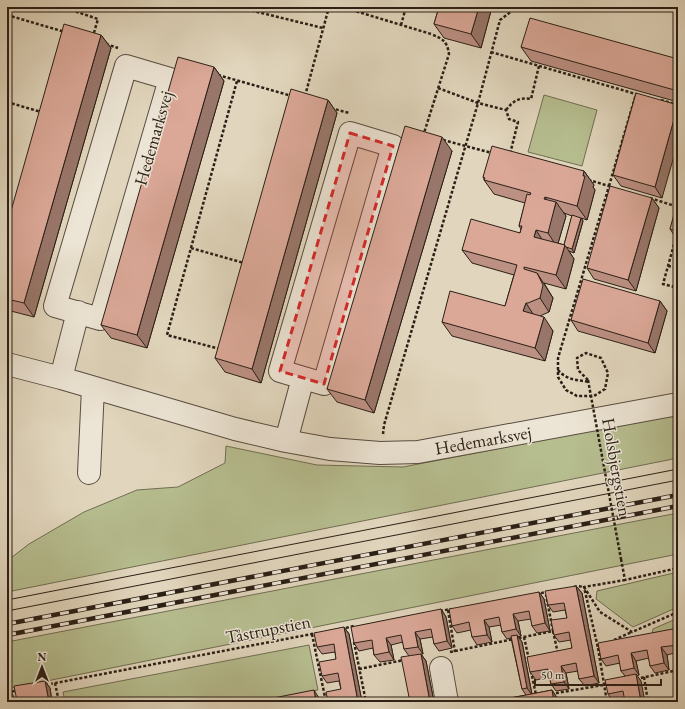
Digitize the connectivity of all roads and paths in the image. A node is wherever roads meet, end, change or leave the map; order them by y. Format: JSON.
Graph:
{"nodes":[{"id":1,"x":73,"y":7,"type":"edge"},
{"id":2,"x":237,"y":7,"type":"edge"},
{"id":3,"x":329,"y":7,"type":"edge"},
{"id":4,"x":342,"y":7,"type":"edge"},
{"id":5,"x":406,"y":7,"type":"edge"},
{"id":6,"x":517,"y":7,"type":"edge"},
{"id":7,"x":7,"y":15,"type":"edge"},
{"id":8,"x":11,"y":17,"type":"junction"},
{"id":9,"x":402,"y":25,"type":"junction"},
{"id":10,"x":323,"y":28,"type":"junction"},
{"id":11,"x":7,"y":31,"type":"edge"},
{"id":12,"x":68,"y":33,"type":"edge"},
{"id":13,"x":92,"y":40,"type":"edge"},
{"id":14,"x":106,"y":44,"type":"dead end"},
{"id":15,"x":119,"y":48,"type":"dead end"},
{"id":16,"x":491,"y":52,"type":"junction"},
{"id":17,"x":539,"y":66,"type":"junction"},
{"id":18,"x":215,"y":75,"type":"edge"},
{"id":19,"x":237,"y":81,"type":"junction"},
{"id":20,"x":438,"y":88,"type":"junction"},
{"id":21,"x":636,"y":94,"type":"junction"},
{"id":22,"x":643,"y":96,"type":"edge"},
{"id":23,"x":293,"y":97,"type":"edge"},
{"id":24,"x":657,"y":99,"type":"edge"},
{"id":25,"x":304,"y":100,"type":"edge"},
{"id":26,"x":7,"y":102,"type":"edge"},
{"id":27,"x":478,"y":103,"type":"junction"},
{"id":28,"x":678,"y":105,"type":"edge"},
{"id":29,"x":326,"y":106,"type":"edge"},
{"id":30,"x":506,"y":110,"type":"junction"},
{"id":31,"x":44,"y":113,"type":"edge"},
{"id":32,"x":355,"y":115,"type":"dead end"},
{"id":33,"x":418,"y":133,"type":"edge"},
{"id":34,"x":438,"y":138,"type":"edge"},
{"id":35,"x":465,"y":146,"type":"junction"},
{"id":36,"x":496,"y":154,"type":"edge"},
{"id":37,"x":510,"y":157,"type":"edge"},
{"id":38,"x":586,"y":179,"type":"edge"},
{"id":39,"x":609,"y":186,"type":"junction"},
{"id":40,"x":616,"y":188,"type":"edge"},
{"id":41,"x":643,"y":196,"type":"edge"},
{"id":42,"x":678,"y":207,"type":"edge"},
{"id":43,"x":678,"y":230,"type":"edge"},
{"id":44,"x":191,"y":248,"type":"junction"},
{"id":45,"x":245,"y":263,"type":"edge"},
{"id":46,"x":668,"y":266,"type":"junction"},
{"id":47,"x":678,"y":268,"type":"edge"},
{"id":48,"x":678,"y":288,"type":"edge"},
{"id":49,"x":78,"y":312,"type":"junction"},
{"id":50,"x":220,"y":349,"type":"edge"},
{"id":51,"x":7,"y":364,"type":"edge"},
{"id":52,"x":558,"y":370,"type":"junction"},
{"id":53,"x":61,"y":378,"type":"junction"},
{"id":54,"x":303,"y":378,"type":"junction"},
{"id":55,"x":588,"y":381,"type":"junction"},
{"id":56,"x":93,"y":388,"type":"junction"},
{"id":57,"x":678,"y":404,"type":"edge"},
{"id":58,"x":286,"y":441,"type":"junction"},
{"id":59,"x":380,"y":453,"type":"junction"},
{"id":60,"x":88,"y":473,"type":"dead end"},
{"id":61,"x":678,"y":568,"type":"edge"},
{"id":62,"x":626,"y":580,"type":"junction"},
{"id":63,"x":572,"y":587,"type":"edge"},
{"id":64,"x":584,"y":587,"type":"junction"},
{"id":65,"x":552,"y":591,"type":"edge"},
{"id":66,"x":545,"y":592,"type":"junction"},
{"id":67,"x":530,"y":595,"type":"edge"},
{"id":68,"x":455,"y":608,"type":"edge"},
{"id":69,"x":448,"y":610,"type":"junction"},
{"id":70,"x":433,"y":612,"type":"edge"},
{"id":71,"x":678,"y":612,"type":"edge"},
{"id":72,"x":359,"y":626,"type":"edge"},
{"id":73,"x":336,"y":630,"type":"edge"},
{"id":74,"x":553,"y":631,"type":"junction"},
{"id":75,"x":632,"y":632,"type":"junction"},
{"id":76,"x":320,"y":633,"type":"edge"},
{"id":77,"x":312,"y":634,"type":"junction"},
{"id":78,"x":524,"y":637,"type":"junction"},
{"id":79,"x":354,"y":641,"type":"edge"},
{"id":80,"x":612,"y":642,"type":"edge"},
{"id":81,"x":604,"y":646,"type":"edge"},
{"id":82,"x":598,"y":648,"type":"junction"},
{"id":83,"x":455,"y":651,"type":"junction"},
{"id":84,"x":558,"y":656,"type":"edge"},
{"id":85,"x":410,"y":659,"type":"edge"},
{"id":86,"x":444,"y":660,"type":"joint"},
{"id":87,"x":536,"y":660,"type":"edge"},
{"id":88,"x":530,"y":668,"type":"edge"},
{"id":89,"x":359,"y":669,"type":"junction"},
{"id":90,"x":678,"y":670,"type":"edge"},
{"id":91,"x":644,"y":677,"type":"junction"},
{"id":92,"x":630,"y":680,"type":"edge"},
{"id":93,"x":56,"y":683,"type":"junction"},
{"id":94,"x":611,"y":684,"type":"edge"},
{"id":95,"x":604,"y":685,"type":"junction"},
{"id":96,"x":42,"y":686,"type":"edge"},
{"id":97,"x":22,"y":690,"type":"edge"},
{"id":98,"x":15,"y":691,"type":"junction"},
{"id":99,"x":7,"y":692,"type":"edge"},
{"id":100,"x":324,"y":694,"type":"junction"},
{"id":101,"x":551,"y":694,"type":"edge"},
{"id":102,"x":16,"y":696,"type":"edge"},
{"id":103,"x":318,"y":696,"type":"dead end"},
{"id":104,"x":536,"y":697,"type":"edge"},
{"id":105,"x":59,"y":702,"type":"edge"},
{"id":106,"x":326,"y":702,"type":"edge"},
{"id":107,"x":366,"y":702,"type":"edge"},
{"id":108,"x":447,"y":702,"type":"edge"},
{"id":109,"x":607,"y":702,"type":"edge"},
{"id":110,"x":648,"y":702,"type":"edge"}],
"edges":[{"from":1,"to":13,"type":"path"},
{"from":2,"to":10,"type":"path"},
{"from":3,"to":10,"type":"path"},
{"from":4,"to":9,"type":"path"},
{"from":5,"to":9,"type":"path"},
{"from":6,"to":16,"type":"path"},
{"from":7,"to":8,"type":"path"},
{"from":8,"to":11,"type":"path"},
{"from":8,"to":12,"type":"path"},
{"from":9,"to":20,"type":"path"},
{"from":10,"to":25,"type":"path"},
{"from":14,"to":15,"type":"path"},
{"from":16,"to":17,"type":"path"},
{"from":16,"to":27,"type":"path"},
{"from":17,"to":21,"type":"path"},
{"from":17,"to":30,"type":"path"},
{"from":18,"to":19,"type":"path"},
{"from":19,"to":23,"type":"path"},
{"from":19,"to":44,"type":"path"},
{"from":20,"to":27,"type":"path"},
{"from":20,"to":33,"type":"path"},
{"from":21,"to":22,"type":"path"},
{"from":21,"to":39,"type":"path"},
{"from":24,"to":28,"type":"path"},
{"from":26,"to":31,"type":"path"},
{"from":27,"to":30,"type":"path"},
{"from":27,"to":35,"type":"path"},
{"from":29,"to":32,"type":"path"},
{"from":30,"to":37,"type":"path"},
{"from":34,"to":35,"type":"path"},
{"from":35,"to":36,"type":"path"},
{"from":35,"to":59,"type":"path"},
{"from":38,"to":39,"type":"path"},
{"from":39,"to":40,"type":"path"},
{"from":39,"to":52,"type":"path"},
{"from":41,"to":42,"type":"path"},
{"from":43,"to":46,"type":"path"},
{"from":44,"to":45,"type":"path"},
{"from":44,"to":50,"type":"path"},
{"from":46,"to":47,"type":"path"},
{"from":46,"to":48,"type":"path"},
{"from":49,"to":49,"type":"street","name":"Hedemarksvej"},
{"from":49,"to":53,"type":"street"},
{"from":51,"to":53,"type":"street","name":"Hedemarksvej"},
{"from":52,"to":55,"type":"path"},
{"from":52,"to":55,"type":"path"},
{"from":53,"to":56,"type":"street","name":"Hedemarksvej"},
{"from":54,"to":54,"type":"street"},
{"from":54,"to":58,"type":"street"},
{"from":55,"to":62,"type":"path","name":"Holsbjergstien","bridge":true},
{"from":56,"to":58,"type":"street","name":"Hedemarksvej"},
{"from":56,"to":60,"type":"street"},
{"from":57,"to":59,"type":"street","name":"Hedemarksvej"},
{"from":58,"to":59,"type":"street","name":"Hedemarksvej"},
{"from":61,"to":62,"type":"path"},
{"from":62,"to":64,"type":"path"},
{"from":63,"to":64,"type":"path"},
{"from":64,"to":75,"type":"path"},
{"from":64,"to":82,"type":"path"},
{"from":65,"to":66,"type":"path"},
{"from":66,"to":67,"type":"path"},
{"from":66,"to":74,"type":"path"},
{"from":68,"to":69,"type":"path"},
{"from":69,"to":70,"type":"path"},
{"from":69,"to":83,"type":"path"},
{"from":71,"to":75,"type":"path"},
{"from":72,"to":73,"type":"path","name":"Tåstrupstien"},
{"from":74,"to":78,"type":"path"},
{"from":74,"to":84,"type":"path"},
{"from":75,"to":80,"type":"path"},
{"from":76,"to":77,"type":"path","name":"Tåstrupstien"},
{"from":77,"to":93,"type":"path","name":"Tåstrupstien"},
{"from":77,"to":100,"type":"path"},
{"from":78,"to":83,"type":"path"},
{"from":78,"to":87,"type":"path"},
{"from":79,"to":89,"type":"path"},
{"from":81,"to":82,"type":"path"},
{"from":82,"to":95,"type":"path"},
{"from":83,"to":86,"type":"path"},
{"from":85,"to":89,"type":"path"},
{"from":86,"to":108,"type":"street"},
{"from":88,"to":104,"type":"path"},
{"from":89,"to":107,"type":"path"},
{"from":90,"to":91,"type":"path"},
{"from":91,"to":92,"type":"path"},
{"from":91,"to":110,"type":"path"},
{"from":93,"to":96,"type":"path","name":"Tåstrupstien"},
{"from":93,"to":105,"type":"path"},
{"from":94,"to":95,"type":"path"},
{"from":95,"to":101,"type":"path"},
{"from":95,"to":109,"type":"path"},
{"from":97,"to":98,"type":"path"},
{"from":98,"to":99,"type":"path"},
{"from":98,"to":102,"type":"path"},
{"from":100,"to":103,"type":"path"},
{"from":100,"to":106,"type":"path"}]}
